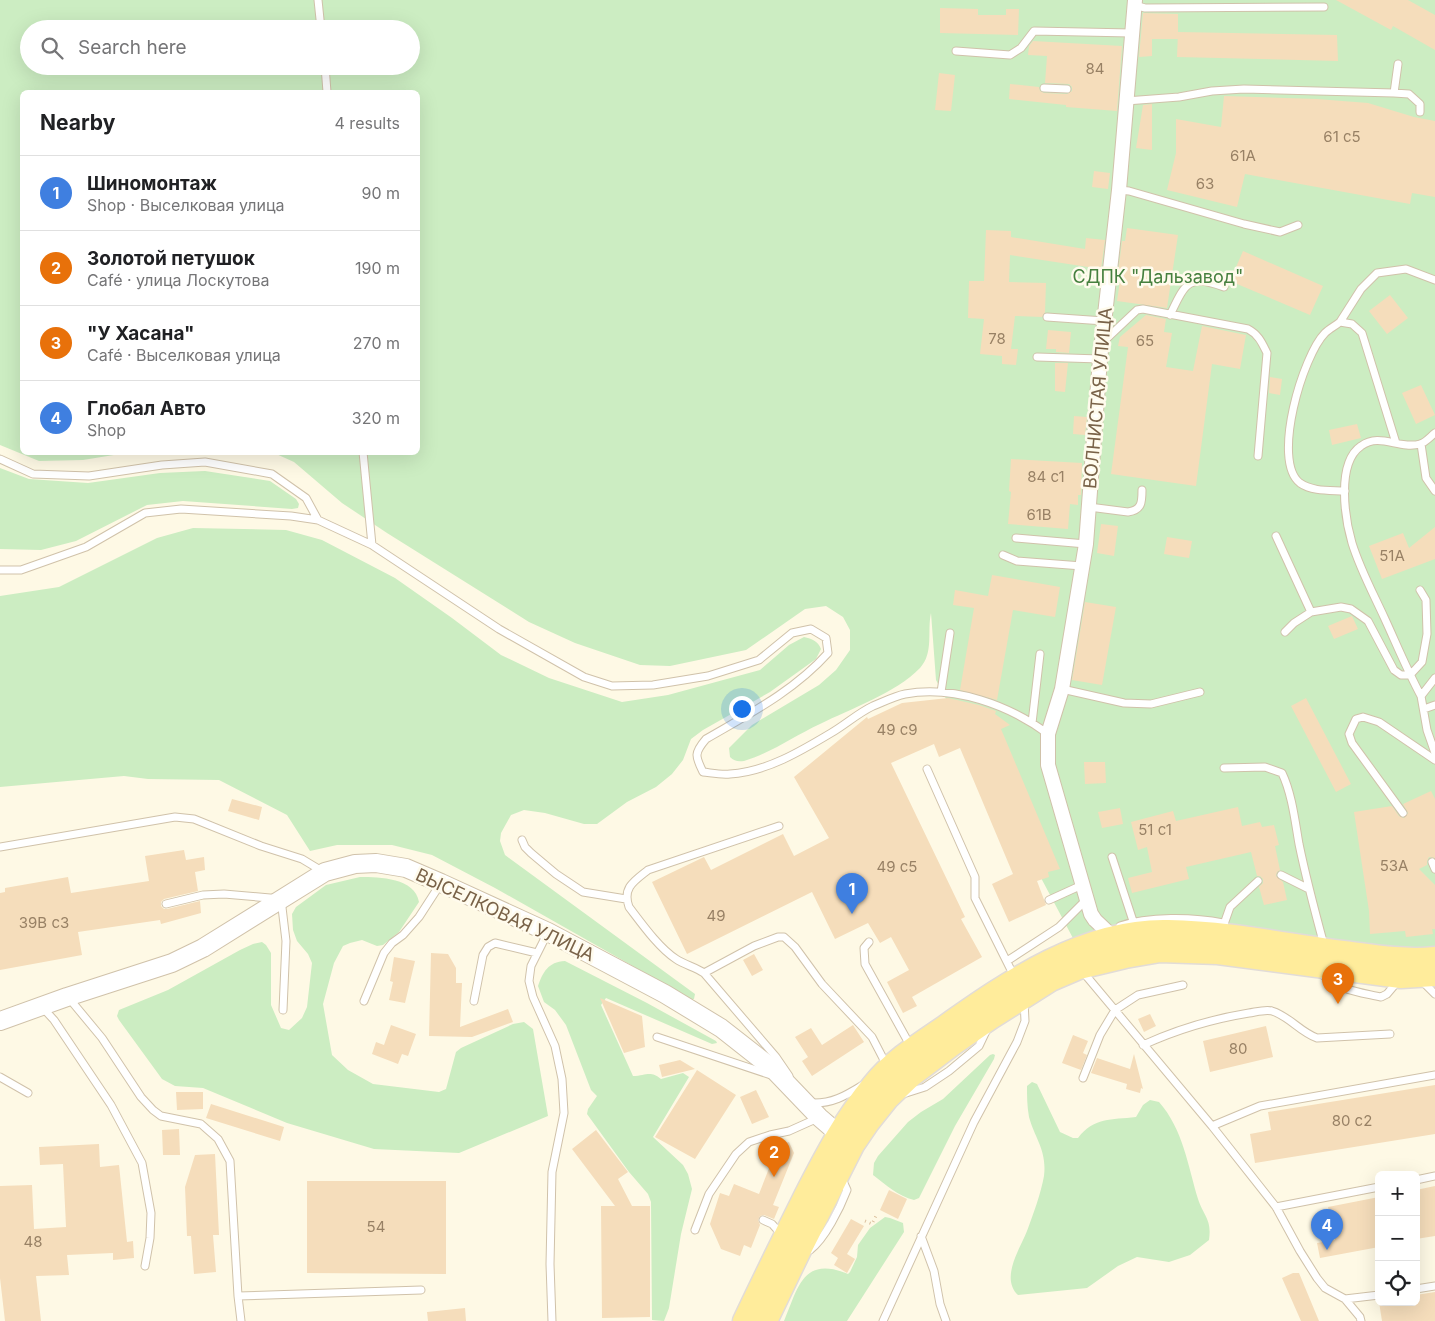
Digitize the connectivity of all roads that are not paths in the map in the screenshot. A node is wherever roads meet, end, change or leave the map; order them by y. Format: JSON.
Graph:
{"nodes":[{"id":1,"x":318,"y":0,"type":"edge"},
{"id":2,"x":1134,"y":3,"type":"edge"},
{"id":3,"x":1324,"y":7,"type":"dead end"},
{"id":4,"x":320,"y":20,"type":"edge"},
{"id":5,"x":1131,"y":33,"type":"junction"},
{"id":6,"x":956,"y":51,"type":"dead end"},
{"id":7,"x":1398,"y":64,"type":"dead end"},
{"id":8,"x":325,"y":75,"type":"edge"},
{"id":9,"x":1044,"y":88,"type":"dead end"},
{"id":10,"x":1067,"y":89,"type":"dead end"},
{"id":11,"x":327,"y":90,"type":"edge"},
{"id":12,"x":1394,"y":93,"type":"junction"},
{"id":13,"x":1124,"y":96,"type":"junction"},
{"id":14,"x":1420,"y":112,"type":"dead end"},
{"id":15,"x":1119,"y":190,"type":"junction"},
{"id":16,"x":1298,"y":225,"type":"dead end"},
{"id":17,"x":1435,"y":280,"type":"edge"},
{"id":18,"x":1224,"y":287,"type":"dead end"},
{"id":19,"x":1170,"y":315,"type":"junction"},
{"id":20,"x":1047,"y":316,"type":"dead end"},
{"id":21,"x":1104,"y":321,"type":"junction"},
{"id":22,"x":1340,"y":322,"type":"junction"},
{"id":23,"x":1102,"y":344,"type":"junction"},
{"id":24,"x":1037,"y":357,"type":"dead end"},
{"id":25,"x":1100,"y":359,"type":"junction"},
{"id":26,"x":1435,"y":434,"type":"edge"},
{"id":27,"x":1396,"y":443,"type":"junction"},
{"id":28,"x":1421,"y":444,"type":"junction"},
{"id":29,"x":363,"y":455,"type":"edge"},
{"id":30,"x":1258,"y":456,"type":"dead end"},
{"id":31,"x":0,"y":460,"type":"edge"},
{"id":32,"x":1142,"y":490,"type":"dead end"},
{"id":33,"x":1345,"y":491,"type":"junction"},
{"id":34,"x":1435,"y":491,"type":"edge"},
{"id":35,"x":1089,"y":507,"type":"junction"},
{"id":36,"x":318,"y":520,"type":"junction"},
{"id":37,"x":1276,"y":536,"type":"dead end"},
{"id":38,"x":1016,"y":538,"type":"dead end"},
{"id":39,"x":372,"y":544,"type":"junction"},
{"id":40,"x":1086,"y":544,"type":"junction"},
{"id":41,"x":1004,"y":555,"type":"dead end"},
{"id":42,"x":1082,"y":566,"type":"junction"},
{"id":43,"x":0,"y":570,"type":"edge"},
{"id":44,"x":1420,"y":590,"type":"dead end"},
{"id":45,"x":1311,"y":612,"type":"junction"},
{"id":46,"x":1285,"y":632,"type":"dead end"},
{"id":47,"x":950,"y":633,"type":"dead end"},
{"id":48,"x":1040,"y":654,"type":"dead end"},
{"id":49,"x":1410,"y":675,"type":"junction"},
{"id":50,"x":1435,"y":678,"type":"edge"},
{"id":51,"x":1062,"y":689,"type":"junction"},
{"id":52,"x":941,"y":692,"type":"junction"},
{"id":53,"x":1200,"y":692,"type":"dead end"},
{"id":54,"x":1421,"y":696,"type":"junction"},
{"id":55,"x":1435,"y":705,"type":"edge"},
{"id":56,"x":1424,"y":709,"type":"junction"},
{"id":57,"x":1032,"y":722,"type":"junction"},
{"id":58,"x":1048,"y":734,"type":"junction"},
{"id":59,"x":1435,"y":753,"type":"edge"},
{"id":60,"x":1435,"y":760,"type":"edge"},
{"id":61,"x":1224,"y":768,"type":"dead end"},
{"id":62,"x":927,"y":769,"type":"dead end"},
{"id":63,"x":1403,"y":813,"type":"dead end"},
{"id":64,"x":779,"y":826,"type":"dead end"},
{"id":65,"x":522,"y":840,"type":"dead end"},
{"id":66,"x":0,"y":847,"type":"edge"},
{"id":67,"x":1112,"y":857,"type":"dead end"},
{"id":68,"x":325,"y":872,"type":"junction"},
{"id":69,"x":1281,"y":875,"type":"dead end"},
{"id":70,"x":1258,"y":880,"type":"dead end"},
{"id":71,"x":441,"y":883,"type":"junction"},
{"id":72,"x":1082,"y":884,"type":"junction"},
{"id":73,"x":1309,"y":889,"type":"junction"},
{"id":74,"x":281,"y":899,"type":"junction"},
{"id":75,"x":626,"y":899,"type":"junction"},
{"id":76,"x":1049,"y":900,"type":"dead end"},
{"id":77,"x":1086,"y":900,"type":"junction"},
{"id":78,"x":166,"y":904,"type":"dead end"},
{"id":79,"x":1133,"y":921,"type":"junction"},
{"id":80,"x":1223,"y":928,"type":"junction"},
{"id":81,"x":548,"y":932,"type":"junction"},
{"id":82,"x":1111,"y":935,"type":"junction"},
{"id":83,"x":869,"y":942,"type":"dead end"},
{"id":84,"x":537,"y":953,"type":"junction"},
{"id":85,"x":1320,"y":958,"type":"junction"},
{"id":86,"x":1435,"y":958,"type":"edge"},
{"id":87,"x":1079,"y":968,"type":"junction"},
{"id":88,"x":704,"y":973,"type":"junction"},
{"id":89,"x":1016,"y":978,"type":"junction"},
{"id":90,"x":1423,"y":980,"type":"edge"},
{"id":91,"x":1183,"y":985,"type":"dead end"},
{"id":92,"x":1435,"y":994,"type":"edge"},
{"id":93,"x":68,"y":997,"type":"junction"},
{"id":94,"x":364,"y":1001,"type":"dead end"},
{"id":95,"x":474,"y":1001,"type":"dead end"},
{"id":96,"x":42,"y":1007,"type":"junction"},
{"id":97,"x":283,"y":1010,"type":"dead end"},
{"id":98,"x":1115,"y":1010,"type":"junction"},
{"id":99,"x":0,"y":1021,"type":"edge"},
{"id":100,"x":1390,"y":1034,"type":"dead end"},
{"id":101,"x":657,"y":1037,"type":"dead end"},
{"id":102,"x":1143,"y":1045,"type":"junction"},
{"id":103,"x":913,"y":1049,"type":"junction"},
{"id":104,"x":888,"y":1068,"type":"junction"},
{"id":105,"x":1435,"y":1075,"type":"edge"},
{"id":106,"x":0,"y":1077,"type":"edge"},
{"id":107,"x":1083,"y":1078,"type":"dead end"},
{"id":108,"x":787,"y":1083,"type":"junction"},
{"id":109,"x":880,"y":1091,"type":"junction"},
{"id":110,"x":28,"y":1094,"type":"dead end"},
{"id":111,"x":805,"y":1102,"type":"junction"},
{"id":112,"x":819,"y":1117,"type":"junction"},
{"id":113,"x":1212,"y":1126,"type":"junction"},
{"id":114,"x":845,"y":1139,"type":"junction"},
{"id":115,"x":1435,"y":1176,"type":"edge"},
{"id":116,"x":1420,"y":1179,"type":"edge"},
{"id":117,"x":1375,"y":1188,"type":"edge"},
{"id":118,"x":1276,"y":1208,"type":"junction"},
{"id":119,"x":763,"y":1220,"type":"dead end"},
{"id":120,"x":696,"y":1230,"type":"dead end"},
{"id":121,"x":921,"y":1236,"type":"junction"},
{"id":122,"x":793,"y":1242,"type":"junction"},
{"id":123,"x":145,"y":1266,"type":"dead end"},
{"id":124,"x":1435,"y":1286,"type":"edge"},
{"id":125,"x":1420,"y":1288,"type":"edge"},
{"id":126,"x":421,"y":1290,"type":"dead end"},
{"id":127,"x":1375,"y":1295,"type":"edge"},
{"id":128,"x":238,"y":1296,"type":"junction"},
{"id":129,"x":1345,"y":1299,"type":"junction"},
{"id":130,"x":241,"y":1321,"type":"edge"},
{"id":131,"x":552,"y":1321,"type":"edge"},
{"id":132,"x":744,"y":1321,"type":"edge"},
{"id":133,"x":766,"y":1321,"type":"edge"},
{"id":134,"x":882,"y":1321,"type":"edge"},
{"id":135,"x":946,"y":1321,"type":"edge"},
{"id":136,"x":1361,"y":1321,"type":"edge"}],
"edges":[{"from":1,"to":4,"type":"lane"},
{"from":2,"to":3,"type":"lane"},
{"from":2,"to":5,"type":"street","name":"ВОЛНИСТАЯ УЛИЦА"},
{"from":5,"to":6,"type":"lane"},
{"from":5,"to":13,"type":"street","name":"ВОЛНИСТАЯ УЛИЦА"},
{"from":7,"to":12,"type":"lane"},
{"from":8,"to":11,"type":"lane"},
{"from":9,"to":10,"type":"lane"},
{"from":12,"to":13,"type":"lane"},
{"from":12,"to":14,"type":"lane"},
{"from":13,"to":15,"type":"street","name":"ВОЛНИСТАЯ УЛИЦА"},
{"from":15,"to":16,"type":"lane"},
{"from":15,"to":21,"type":"street","name":"ВОЛНИСТАЯ УЛИЦА"},
{"from":17,"to":22,"type":"lane"},
{"from":18,"to":19,"type":"lane"},
{"from":19,"to":23,"type":"lane"},
{"from":19,"to":30,"type":"lane"},
{"from":20,"to":21,"type":"lane"},
{"from":21,"to":23,"type":"street","name":"ВОЛНИСТАЯ УЛИЦА"},
{"from":22,"to":27,"type":"lane"},
{"from":22,"to":33,"type":"lane"},
{"from":23,"to":25,"type":"street","name":"ВОЛНИСТАЯ УЛИЦА"},
{"from":24,"to":25,"type":"lane"},
{"from":25,"to":35,"type":"street","name":"ВОЛНИСТАЯ УЛИЦА"},
{"from":26,"to":28,"type":"lane"},
{"from":27,"to":28,"type":"lane"},
{"from":27,"to":33,"type":"lane"},
{"from":28,"to":34,"type":"lane"},
{"from":29,"to":39,"type":"lane"},
{"from":31,"to":36,"type":"lane"},
{"from":32,"to":35,"type":"lane"},
{"from":33,"to":49,"type":"lane"},
{"from":35,"to":40,"type":"street","name":"ВОЛНИСТАЯ УЛИЦА"},
{"from":36,"to":39,"type":"lane"},
{"from":36,"to":43,"type":"lane"},
{"from":37,"to":45,"type":"lane"},
{"from":38,"to":40,"type":"lane"},
{"from":39,"to":52,"type":"lane"},
{"from":40,"to":42,"type":"street","name":"ВОЛНИСТАЯ УЛИЦА"},
{"from":41,"to":42,"type":"lane"},
{"from":42,"to":51,"type":"street","name":"ВОЛНИСТАЯ УЛИЦА"},
{"from":44,"to":49,"type":"lane"},
{"from":45,"to":46,"type":"lane"},
{"from":45,"to":49,"type":"lane"},
{"from":47,"to":52,"type":"lane"},
{"from":48,"to":57,"type":"lane"},
{"from":49,"to":54,"type":"lane"},
{"from":50,"to":54,"type":"lane"},
{"from":51,"to":53,"type":"lane"},
{"from":51,"to":58,"type":"street","name":"ВОЛНИСТАЯ УЛИЦА"},
{"from":52,"to":57,"type":"lane"},
{"from":54,"to":56,"type":"lane"},
{"from":55,"to":56,"type":"lane"},
{"from":56,"to":59,"type":"lane"},
{"from":57,"to":58,"type":"lane"},
{"from":58,"to":72,"type":"street","name":"ВОЛНИСТАЯ УЛИЦА"},
{"from":60,"to":63,"type":"lane"},
{"from":61,"to":73,"type":"lane"},
{"from":62,"to":89,"type":"lane"},
{"from":64,"to":75,"type":"lane"},
{"from":65,"to":75,"type":"lane"},
{"from":66,"to":68,"type":"lane"},
{"from":67,"to":79,"type":"lane"},
{"from":68,"to":71,"type":"street","name":"ВЫСЕЛКОВАЯ УЛИЦА"},
{"from":68,"to":74,"type":"street","name":"ВЫСЕЛКОВАЯ УЛИЦА"},
{"from":69,"to":73,"type":"lane"},
{"from":70,"to":80,"type":"lane"},
{"from":71,"to":81,"type":"street","name":"ВЫСЕЛКОВАЯ УЛИЦА"},
{"from":71,"to":94,"type":"lane"},
{"from":72,"to":76,"type":"lane"},
{"from":72,"to":77,"type":"street","name":"ВОЛНИСТАЯ УЛИЦА"},
{"from":73,"to":85,"type":"lane"},
{"from":74,"to":78,"type":"lane"},
{"from":74,"to":93,"type":"street","name":"ВЫСЕЛКОВАЯ УЛИЦА"},
{"from":74,"to":97,"type":"lane"},
{"from":75,"to":88,"type":"lane"},
{"from":77,"to":82,"type":"street","name":"ВОЛНИСТАЯ УЛИЦА"},
{"from":77,"to":89,"type":"lane"},
{"from":79,"to":80,"type":"lane"},
{"from":79,"to":82,"type":"lane"},
{"from":80,"to":82,"type":"main road"},
{"from":80,"to":85,"type":"main road"},
{"from":81,"to":84,"type":"lane"},
{"from":81,"to":108,"type":"street","name":"ВЫСЕЛКОВАЯ УЛИЦА"},
{"from":82,"to":89,"type":"main road"},
{"from":83,"to":103,"type":"lane"},
{"from":84,"to":95,"type":"lane"},
{"from":84,"to":131,"type":"lane"},
{"from":85,"to":86,"type":"main road"},
{"from":85,"to":87,"type":"main road"},
{"from":85,"to":90,"type":"main road"},
{"from":87,"to":89,"type":"main road"},
{"from":87,"to":98,"type":"lane"},
{"from":88,"to":104,"type":"lane"},
{"from":88,"to":108,"type":"lane"},
{"from":89,"to":103,"type":"main road"},
{"from":89,"to":109,"type":"main road"},
{"from":89,"to":121,"type":"lane"},
{"from":90,"to":92,"type":"lane"},
{"from":91,"to":98,"type":"lane"},
{"from":93,"to":96,"type":"street","name":"ВЫСЕЛКОВАЯ УЛИЦА"},
{"from":93,"to":128,"type":"lane"},
{"from":96,"to":99,"type":"street","name":"ВЫСЕЛКОВАЯ УЛИЦА"},
{"from":96,"to":123,"type":"lane"},
{"from":98,"to":102,"type":"lane"},
{"from":98,"to":107,"type":"lane"},
{"from":100,"to":102,"type":"lane"},
{"from":101,"to":108,"type":"lane"},
{"from":102,"to":113,"type":"lane"},
{"from":103,"to":104,"type":"main road"},
{"from":104,"to":109,"type":"main road"},
{"from":105,"to":113,"type":"lane"},
{"from":106,"to":110,"type":"lane"},
{"from":108,"to":111,"type":"street","name":"ВЫСЕЛКОВАЯ УЛИЦА"},
{"from":109,"to":111,"type":"lane"},
{"from":109,"to":114,"type":"main road"},
{"from":111,"to":112,"type":"street","name":"ВЫСЕЛКОВАЯ УЛИЦА"},
{"from":112,"to":114,"type":"street","name":"ВЫСЕЛКОВАЯ УЛИЦА"},
{"from":112,"to":120,"type":"lane"},
{"from":113,"to":118,"type":"lane"},
{"from":114,"to":122,"type":"main road"},
{"from":114,"to":122,"type":"main road"},
{"from":115,"to":116,"type":"lane"},
{"from":117,"to":118,"type":"lane"},
{"from":118,"to":129,"type":"lane"},
{"from":119,"to":122,"type":"lane"},
{"from":121,"to":134,"type":"lane"},
{"from":121,"to":135,"type":"lane"},
{"from":122,"to":132,"type":"main road"},
{"from":122,"to":133,"type":"main road"},
{"from":124,"to":125,"type":"lane"},
{"from":126,"to":128,"type":"lane"},
{"from":127,"to":129,"type":"lane"},
{"from":128,"to":130,"type":"lane"},
{"from":129,"to":136,"type":"lane"}]}
